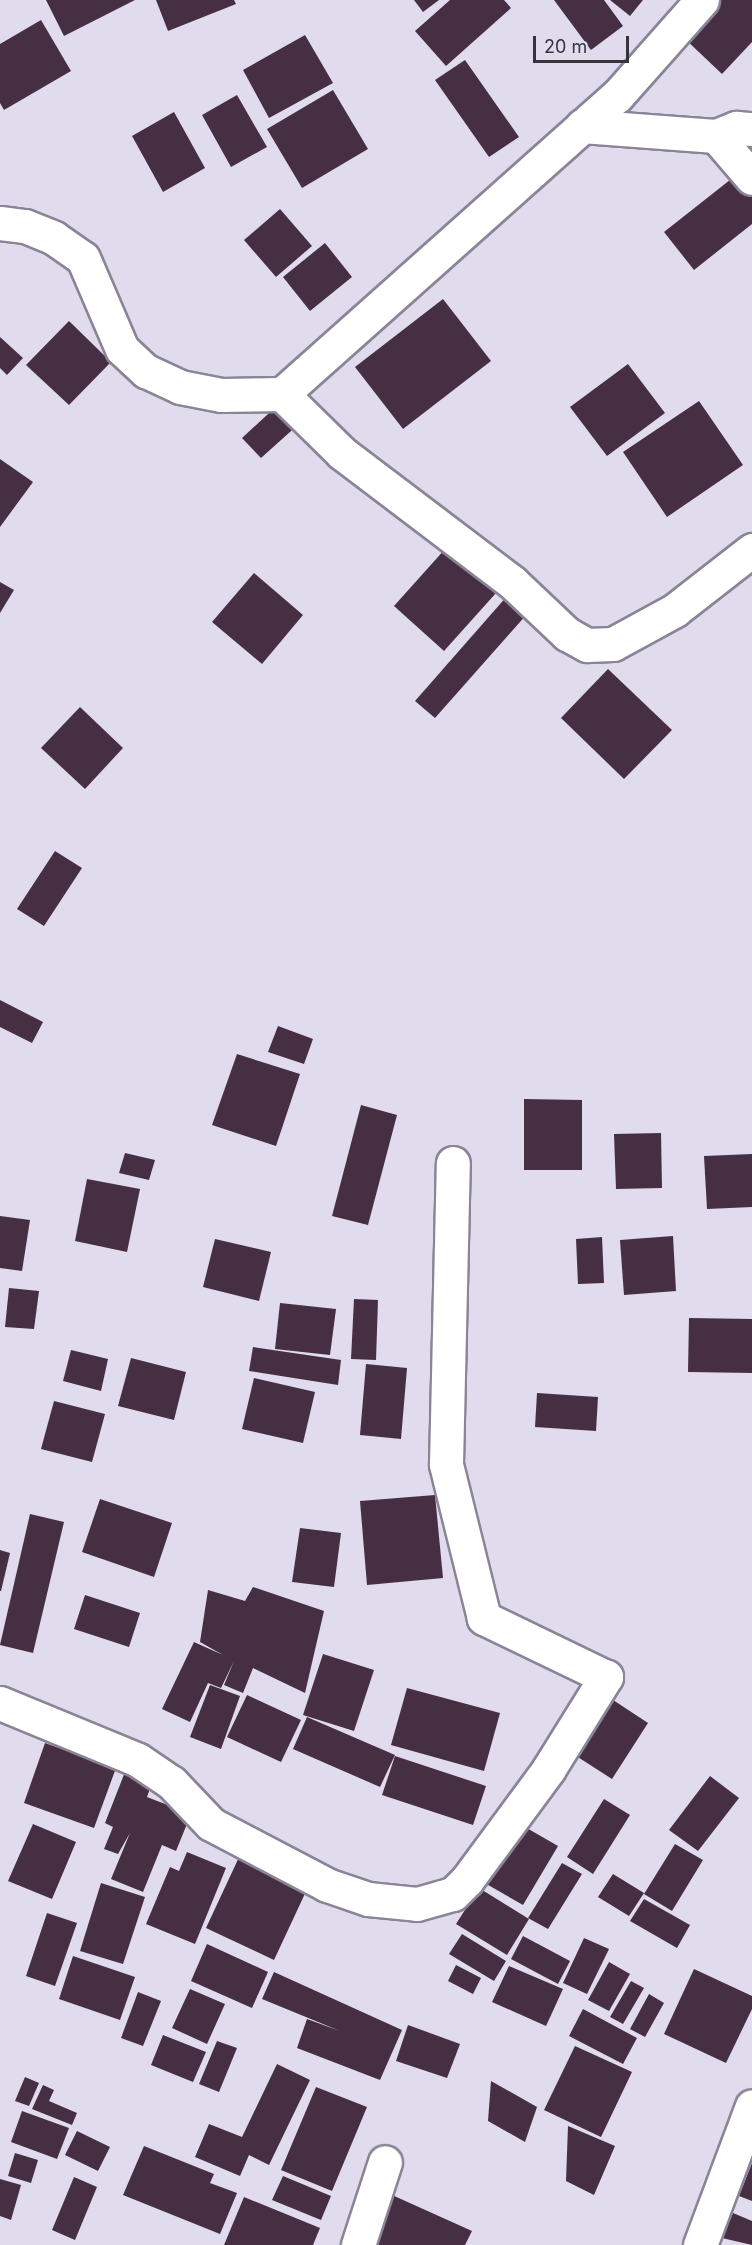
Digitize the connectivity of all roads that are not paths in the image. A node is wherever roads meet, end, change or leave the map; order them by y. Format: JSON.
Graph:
{"nodes":[{"id":1,"x":702,"y":0,"type":"edge"},
{"id":2,"x":582,"y":126,"type":"junction"},
{"id":3,"x":752,"y":129,"type":"edge"},
{"id":4,"x":716,"y":136,"type":"junction"},
{"id":5,"x":752,"y":178,"type":"edge"},
{"id":6,"x":0,"y":223,"type":"edge"},
{"id":7,"x":282,"y":394,"type":"junction"},
{"id":8,"x":752,"y":550,"type":"edge"},
{"id":9,"x":453,"y":1163,"type":"dead end"},
{"id":10,"x":0,"y":1703,"type":"edge"},
{"id":11,"x":752,"y":2106,"type":"edge"},
{"id":12,"x":385,"y":2162,"type":"dead end"},
{"id":13,"x":358,"y":2245,"type":"edge"},
{"id":14,"x":700,"y":2245,"type":"edge"}],
"edges":[{"from":1,"to":2,"type":"street"},
{"from":2,"to":4,"type":"street"},
{"from":2,"to":7,"type":"street"},
{"from":3,"to":4,"type":"street"},
{"from":4,"to":5,"type":"street"},
{"from":6,"to":7,"type":"street"},
{"from":7,"to":8,"type":"street"},
{"from":9,"to":10,"type":"street"},
{"from":11,"to":14,"type":"street"},
{"from":12,"to":13,"type":"street"}]}
